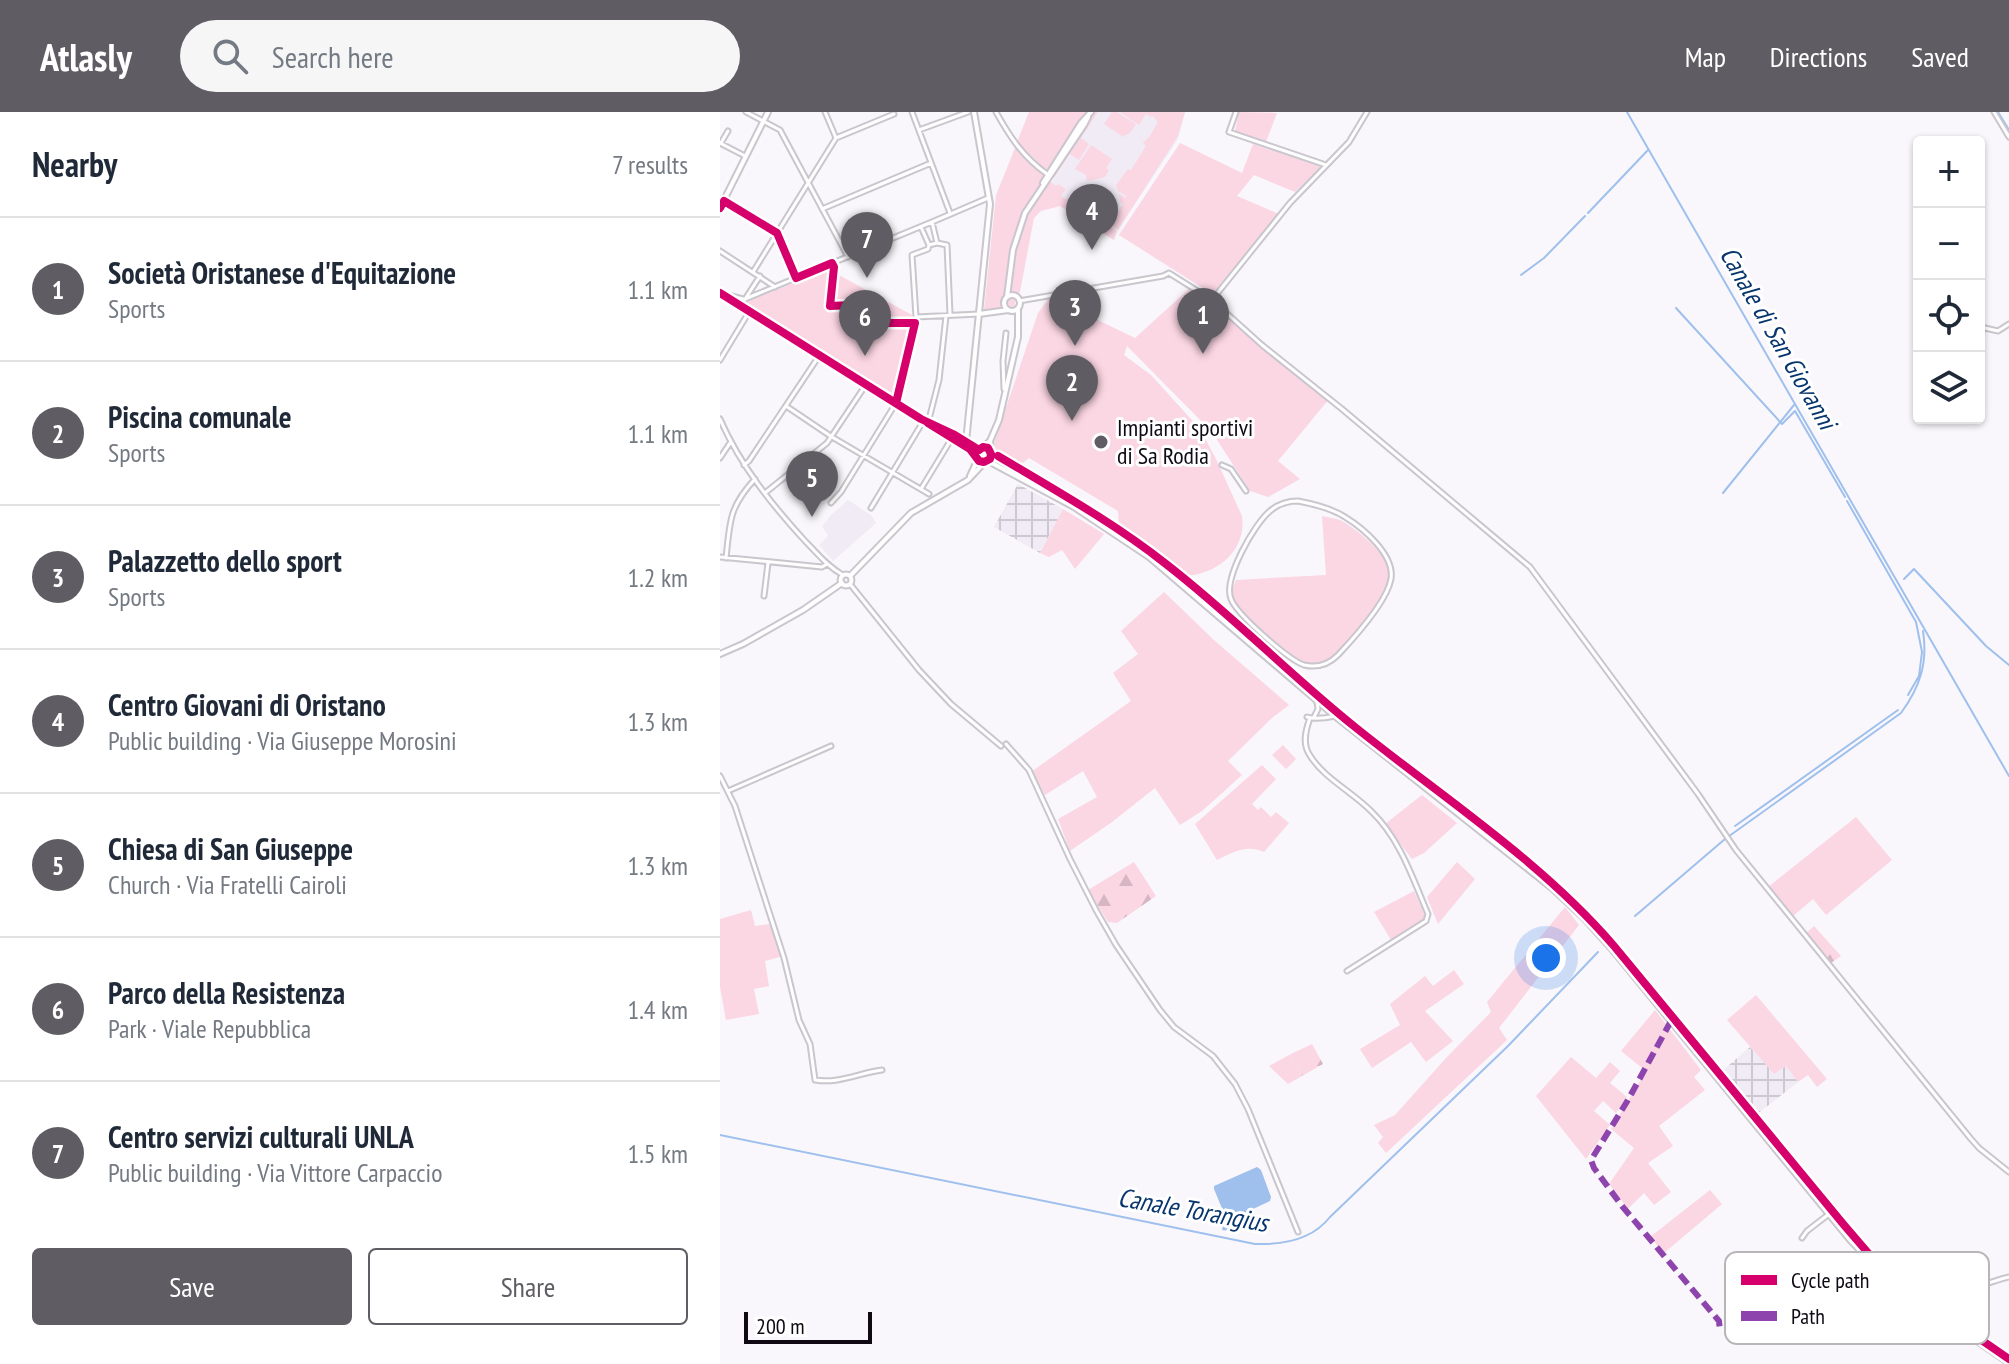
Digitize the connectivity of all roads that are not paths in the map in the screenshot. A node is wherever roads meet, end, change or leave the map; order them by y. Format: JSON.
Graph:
{"nodes":[{"id":1,"x":746,"y":112,"type":"edge"},
{"id":2,"x":768,"y":112,"type":"edge"},
{"id":3,"x":825,"y":112,"type":"edge"},
{"id":4,"x":912,"y":112,"type":"edge"},
{"id":5,"x":968,"y":112,"type":"edge"},
{"id":6,"x":996,"y":112,"type":"edge"},
{"id":7,"x":1236,"y":112,"type":"edge"},
{"id":8,"x":1367,"y":112,"type":"edge"},
{"id":9,"x":1994,"y":112,"type":"edge"},
{"id":10,"x":895,"y":113,"type":"edge"},
{"id":11,"x":974,"y":113,"type":"edge"},
{"id":12,"x":1089,"y":114,"type":"edge"},
{"id":13,"x":763,"y":122,"type":"junction"},
{"id":14,"x":919,"y":130,"type":"junction"},
{"id":15,"x":728,"y":131,"type":"dead end"},
{"id":16,"x":2009,"y":137,"type":"edge"},
{"id":17,"x":836,"y":138,"type":"junction"},
{"id":18,"x":720,"y":143,"type":"edge"},
{"id":19,"x":746,"y":157,"type":"junction"},
{"id":20,"x":931,"y":163,"type":"junction"},
{"id":21,"x":1326,"y":165,"type":"junction"},
{"id":22,"x":1047,"y":174,"type":"junction"},
{"id":23,"x":808,"y":184,"type":"junction"},
{"id":24,"x":1037,"y":194,"type":"junction"},
{"id":25,"x":989,"y":197,"type":"junction"},
{"id":26,"x":722,"y":200,"type":"edge"},
{"id":27,"x":720,"y":208,"type":"edge"},
{"id":28,"x":822,"y":209,"type":"junction"},
{"id":29,"x":950,"y":215,"type":"junction"},
{"id":30,"x":932,"y":222,"type":"junction"},
{"id":31,"x":921,"y":227,"type":"junction"},
{"id":32,"x":777,"y":233,"type":"junction"},
{"id":33,"x":937,"y":243,"type":"junction"},
{"id":34,"x":929,"y":245,"type":"junction"},
{"id":35,"x":720,"y":251,"type":"edge"},
{"id":36,"x":848,"y":257,"type":"junction"},
{"id":37,"x":753,"y":272,"type":"junction"},
{"id":38,"x":760,"y":276,"type":"junction"},
{"id":39,"x":796,"y":278,"type":"junction"},
{"id":40,"x":1010,"y":282,"type":"junction"},
{"id":41,"x":775,"y":287,"type":"junction"},
{"id":42,"x":751,"y":290,"type":"junction"},
{"id":43,"x":720,"y":293,"type":"edge"},
{"id":44,"x":755,"y":295,"type":"junction"},
{"id":45,"x":1007,"y":297,"type":"junction"},
{"id":46,"x":745,"y":299,"type":"junction"},
{"id":47,"x":1018,"y":299,"type":"junction"},
{"id":48,"x":1212,"y":300,"type":"junction"},
{"id":49,"x":1004,"y":303,"type":"junction"},
{"id":50,"x":740,"y":307,"type":"junction"},
{"id":51,"x":1018,"y":308,"type":"junction"},
{"id":52,"x":1009,"y":310,"type":"junction"},
{"id":53,"x":749,"y":312,"type":"junction"},
{"id":54,"x":991,"y":312,"type":"junction"},
{"id":55,"x":979,"y":314,"type":"junction"},
{"id":56,"x":948,"y":315,"type":"junction"},
{"id":57,"x":916,"y":317,"type":"junction"},
{"id":58,"x":2009,"y":324,"type":"edge"},
{"id":59,"x":1018,"y":328,"type":"junction"},
{"id":60,"x":1985,"y":328,"type":"edge"},
{"id":61,"x":1006,"y":333,"type":"dead end"},
{"id":62,"x":1004,"y":355,"type":"junction"},
{"id":63,"x":819,"y":356,"type":"junction"},
{"id":64,"x":1013,"y":357,"type":"junction"},
{"id":65,"x":720,"y":360,"type":"edge"},
{"id":66,"x":866,"y":384,"type":"junction"},
{"id":67,"x":1005,"y":392,"type":"junction"},
{"id":68,"x":896,"y":403,"type":"junction"},
{"id":69,"x":786,"y":406,"type":"junction"},
{"id":70,"x":720,"y":419,"type":"edge"},
{"id":71,"x":926,"y":421,"type":"junction"},
{"id":72,"x":952,"y":436,"type":"junction"},
{"id":73,"x":832,"y":437,"type":"junction"},
{"id":74,"x":990,"y":441,"type":"junction"},
{"id":75,"x":966,"y":442,"type":"junction"},
{"id":76,"x":730,"y":443,"type":"junction"},
{"id":77,"x":981,"y":448,"type":"junction"},
{"id":78,"x":863,"y":455,"type":"junction"},
{"id":79,"x":977,"y":456,"type":"junction"},
{"id":80,"x":720,"y":458,"type":"edge"},
{"id":81,"x":989,"y":458,"type":"junction"},
{"id":82,"x":744,"y":465,"type":"junction"},
{"id":83,"x":1222,"y":465,"type":"dead end"},
{"id":84,"x":892,"y":472,"type":"junction"},
{"id":85,"x":755,"y":479,"type":"junction"},
{"id":86,"x":968,"y":480,"type":"junction"},
{"id":87,"x":921,"y":489,"type":"junction"},
{"id":88,"x":1246,"y":491,"type":"dead end"},
{"id":89,"x":765,"y":493,"type":"junction"},
{"id":90,"x":929,"y":494,"type":"dead end"},
{"id":91,"x":831,"y":503,"type":"dead end"},
{"id":92,"x":871,"y":508,"type":"dead end"},
{"id":93,"x":720,"y":557,"type":"edge"},
{"id":94,"x":726,"y":558,"type":"junction"},
{"id":95,"x":768,"y":563,"type":"junction"},
{"id":96,"x":827,"y":564,"type":"junction"},
{"id":97,"x":843,"y":575,"type":"junction"},
{"id":98,"x":850,"y":576,"type":"junction"},
{"id":99,"x":842,"y":583,"type":"junction"},
{"id":100,"x":850,"y":584,"type":"junction"},
{"id":101,"x":764,"y":596,"type":"dead end"},
{"id":102,"x":1258,"y":631,"type":"joint"},
{"id":103,"x":720,"y":654,"type":"edge"},
{"id":104,"x":1317,"y":702,"type":"junction"},
{"id":105,"x":1335,"y":716,"type":"junction"},
{"id":106,"x":1310,"y":717,"type":"junction"},
{"id":107,"x":831,"y":746,"type":"dead end"},
{"id":108,"x":720,"y":776,"type":"edge"},
{"id":109,"x":728,"y":791,"type":"junction"},
{"id":110,"x":1347,"y":971,"type":"dead end"},
{"id":111,"x":882,"y":1070,"type":"dead end"},
{"id":112,"x":2009,"y":1172,"type":"edge"},
{"id":113,"x":1829,"y":1214,"type":"junction"},
{"id":114,"x":1298,"y":1232,"type":"dead end"},
{"id":115,"x":1802,"y":1238,"type":"dead end"},
{"id":116,"x":1862,"y":1252,"type":"edge"},
{"id":117,"x":2009,"y":1277,"type":"edge"},
{"id":118,"x":1989,"y":1282,"type":"edge"},
{"id":119,"x":1982,"y":1344,"type":"edge"},
{"id":120,"x":2009,"y":1363,"type":"edge"}],
"edges":[{"from":1,"to":13,"type":"street"},
{"from":2,"to":13,"type":"street"},
{"from":3,"to":17,"type":"street"},
{"from":4,"to":14,"type":"street"},
{"from":5,"to":14,"type":"street"},
{"from":6,"to":22,"type":"street"},
{"from":7,"to":21,"type":"street"},
{"from":8,"to":21,"type":"street"},
{"from":9,"to":16,"type":"street"},
{"from":10,"to":17,"type":"street"},
{"from":11,"to":25,"type":"street"},
{"from":12,"to":22,"type":"street"},
{"from":12,"to":24,"type":"street"},
{"from":13,"to":19,"type":"street"},
{"from":13,"to":23,"type":"street"},
{"from":14,"to":20,"type":"street"},
{"from":15,"to":18,"type":"street"},
{"from":17,"to":23,"type":"street"},
{"from":18,"to":19,"type":"street"},
{"from":19,"to":26,"type":"street"},
{"from":20,"to":28,"type":"street"},
{"from":20,"to":29,"type":"street"},
{"from":21,"to":48,"type":"street"},
{"from":22,"to":24,"type":"street"},
{"from":23,"to":28,"type":"street"},
{"from":23,"to":32,"type":"street"},
{"from":24,"to":40,"type":"street"},
{"from":25,"to":29,"type":"street"},
{"from":25,"to":55,"type":"street"},
{"from":26,"to":27,"type":"street"},
{"from":26,"to":32,"type":"street"},
{"from":28,"to":36,"type":"street"},
{"from":29,"to":30,"type":"street"},
{"from":30,"to":31,"type":"street"},
{"from":30,"to":33,"type":"street"},
{"from":31,"to":34,"type":"street"},
{"from":31,"to":36,"type":"street"},
{"from":32,"to":37,"type":"street"},
{"from":32,"to":39,"type":"street"},
{"from":33,"to":34,"type":"street"},
{"from":33,"to":56,"type":"street"},
{"from":34,"to":57,"type":"street"},
{"from":35,"to":37,"type":"street"},
{"from":36,"to":39,"type":"street"},
{"from":37,"to":38,"type":"street"},
{"from":38,"to":41,"type":"street"},
{"from":38,"to":42,"type":"street"},
{"from":39,"to":41,"type":"street"},
{"from":40,"to":45,"type":"street"},
{"from":40,"to":47,"type":"street"},
{"from":41,"to":44,"type":"street"},
{"from":42,"to":44,"type":"street"},
{"from":42,"to":46,"type":"street"},
{"from":43,"to":46,"type":"street"},
{"from":43,"to":50,"type":"street"},
{"from":44,"to":46,"type":"street"},
{"from":45,"to":47,"type":"street"},
{"from":45,"to":49,"type":"street"},
{"from":46,"to":50,"type":"street"},
{"from":47,"to":48,"type":"street"},
{"from":47,"to":51,"type":"street"},
{"from":48,"to":112,"type":"street"},
{"from":49,"to":52,"type":"street"},
{"from":49,"to":54,"type":"street"},
{"from":50,"to":53,"type":"street"},
{"from":51,"to":52,"type":"street"},
{"from":51,"to":59,"type":"street"},
{"from":52,"to":54,"type":"street"},
{"from":52,"to":59,"type":"street"},
{"from":53,"to":63,"type":"street"},
{"from":53,"to":65,"type":"street"},
{"from":54,"to":55,"type":"street"},
{"from":55,"to":56,"type":"street"},
{"from":55,"to":75,"type":"street"},
{"from":56,"to":57,"type":"street"},
{"from":56,"to":71,"type":"street"},
{"from":57,"to":68,"type":"street"},
{"from":58,"to":60,"type":"street"},
{"from":59,"to":64,"type":"street"},
{"from":61,"to":62,"type":"street"},
{"from":62,"to":64,"type":"street"},
{"from":62,"to":67,"type":"street"},
{"from":63,"to":66,"type":"street"},
{"from":63,"to":69,"type":"street"},
{"from":64,"to":67,"type":"street"},
{"from":66,"to":68,"type":"street"},
{"from":66,"to":73,"type":"street"},
{"from":67,"to":74,"type":"street"},
{"from":68,"to":71,"type":"street"},
{"from":68,"to":78,"type":"street"},
{"from":69,"to":73,"type":"street"},
{"from":69,"to":82,"type":"street"},
{"from":70,"to":76,"type":"street"},
{"from":71,"to":72,"type":"street"},
{"from":71,"to":84,"type":"street"},
{"from":72,"to":75,"type":"street"},
{"from":72,"to":79,"type":"street"},
{"from":72,"to":87,"type":"street"},
{"from":73,"to":78,"type":"street"},
{"from":73,"to":89,"type":"street"},
{"from":74,"to":77,"type":"street"},
{"from":74,"to":81,"type":"street"},
{"from":75,"to":77,"type":"street"},
{"from":76,"to":80,"type":"street"},
{"from":76,"to":82,"type":"street"},
{"from":77,"to":79,"type":"street"},
{"from":77,"to":81,"type":"street"},
{"from":78,"to":84,"type":"street"},
{"from":78,"to":91,"type":"street"},
{"from":79,"to":81,"type":"street"},
{"from":79,"to":86,"type":"street"},
{"from":81,"to":86,"type":"street"},
{"from":81,"to":104,"type":"street"},
{"from":82,"to":85,"type":"street"},
{"from":83,"to":88,"type":"street"},
{"from":84,"to":87,"type":"street"},
{"from":84,"to":92,"type":"street"},
{"from":85,"to":89,"type":"street"},
{"from":85,"to":94,"type":"street"},
{"from":86,"to":98,"type":"street"},
{"from":87,"to":90,"type":"street"},
{"from":89,"to":96,"type":"street"},
{"from":93,"to":94,"type":"street"},
{"from":94,"to":95,"type":"street"},
{"from":95,"to":96,"type":"street"},
{"from":95,"to":101,"type":"street"},
{"from":96,"to":97,"type":"street"},
{"from":97,"to":98,"type":"street"},
{"from":97,"to":99,"type":"street"},
{"from":98,"to":100,"type":"street"},
{"from":99,"to":100,"type":"street"},
{"from":99,"to":103,"type":"street"},
{"from":100,"to":114,"type":"street"},
{"from":102,"to":102,"type":"street"},
{"from":104,"to":105,"type":"street"},
{"from":104,"to":106,"type":"street"},
{"from":105,"to":106,"type":"street"},
{"from":105,"to":113,"type":"street"},
{"from":106,"to":110,"type":"street"},
{"from":107,"to":109,"type":"street"},
{"from":108,"to":109,"type":"street"},
{"from":109,"to":111,"type":"street"},
{"from":113,"to":115,"type":"street"},
{"from":113,"to":116,"type":"street"},
{"from":117,"to":118,"type":"street"},
{"from":119,"to":120,"type":"street"}]}
